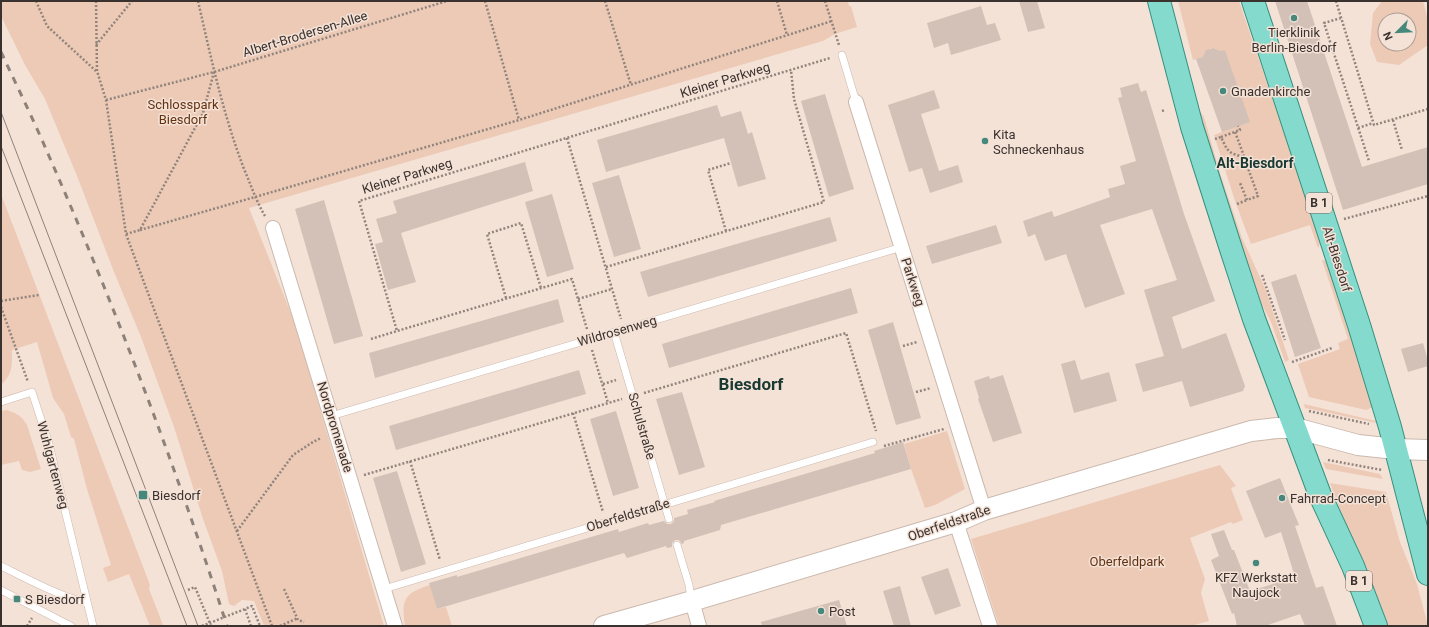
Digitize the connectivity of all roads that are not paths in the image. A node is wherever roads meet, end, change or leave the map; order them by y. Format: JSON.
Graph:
{"nodes":[{"id":1,"x":1159,"y":1,"type":"edge"},
{"id":2,"x":1253,"y":1,"type":"edge"},
{"id":3,"x":842,"y":55,"type":"road end"},
{"id":4,"x":856,"y":102,"type":"joint"},
{"id":5,"x":273,"y":228,"type":"road end"},
{"id":6,"x":902,"y":247,"type":"junction"},
{"id":7,"x":614,"y":332,"type":"junction"},
{"id":8,"x":1,"y":402,"type":"edge"},
{"id":9,"x":331,"y":416,"type":"junction"},
{"id":10,"x":1295,"y":428,"type":"junction"},
{"id":11,"x":877,"y":440,"type":"road end"},
{"id":12,"x":1396,"y":449,"type":"junction"},
{"id":13,"x":1428,"y":450,"type":"edge"},
{"id":14,"x":665,"y":504,"type":"junction"},
{"id":15,"x":984,"y":510,"type":"junction"},
{"id":16,"x":669,"y":519,"type":"dead end"},
{"id":17,"x":956,"y":522,"type":"junction"},
{"id":18,"x":677,"y":545,"type":"dead end"},
{"id":19,"x":1,"y":566,"type":"edge"},
{"id":20,"x":1428,"y":574,"type":"edge"},
{"id":21,"x":384,"y":589,"type":"junction"},
{"id":22,"x":1,"y":590,"type":"edge"},
{"id":23,"x":692,"y":601,"type":"junction"},
{"id":24,"x":87,"y":603,"type":"junction"},
{"id":25,"x":71,"y":626,"type":"edge"},
{"id":26,"x":93,"y":626,"type":"edge"},
{"id":27,"x":395,"y":626,"type":"edge"},
{"id":28,"x":604,"y":626,"type":"edge"},
{"id":29,"x":699,"y":626,"type":"edge"},
{"id":30,"x":990,"y":626,"type":"edge"},
{"id":31,"x":1376,"y":626,"type":"edge"}],
"edges":[{"from":1,"to":10,"type":"main road","number":"B 1"},
{"from":2,"to":12,"type":"main road","name":"Alt-Biesdorf","number":"B 1"},
{"from":3,"to":4,"type":"lane","name":"Parkweg"},
{"from":4,"to":6,"type":"street","name":"Parkweg"},
{"from":5,"to":9,"type":"street","name":"Nordpromenade"},
{"from":6,"to":7,"type":"lane","name":"Wildrosenweg"},
{"from":6,"to":15,"type":"street","name":"Parkweg"},
{"from":7,"to":9,"type":"lane","name":"Wildrosenweg"},
{"from":7,"to":14,"type":"lane","name":"Schulstraße"},
{"from":8,"to":24,"type":"lane","name":"Wuhlgartenweg"},
{"from":9,"to":21,"type":"street","name":"Nordpromenade"},
{"from":10,"to":12,"type":"street"},
{"from":10,"to":15,"type":"street","name":"Oberfeldstraße"},
{"from":10,"to":31,"type":"main road","number":"B 1"},
{"from":11,"to":14,"type":"lane","name":"Oberfeldstraße"},
{"from":12,"to":13,"type":"street"},
{"from":12,"to":20,"type":"main road","name":"Alt-Biesdorf","number":"B 1"},
{"from":14,"to":16,"type":"lane","name":"Schulstraße"},
{"from":14,"to":21,"type":"lane","name":"Oberfeldstraße"},
{"from":15,"to":17,"type":"street","name":"Oberfeldstraße"},
{"from":17,"to":23,"type":"street","name":"Oberfeldstraße"},
{"from":17,"to":30,"type":"street"},
{"from":18,"to":23,"type":"lane"},
{"from":19,"to":24,"type":"lane"},
{"from":21,"to":27,"type":"street","name":"Nordpromenade"},
{"from":22,"to":25,"type":"lane"},
{"from":23,"to":28,"type":"street","name":"Oberfeldstraße"},
{"from":23,"to":29,"type":"street"},
{"from":24,"to":26,"type":"lane","name":"Wuhlgartenweg"}]}
